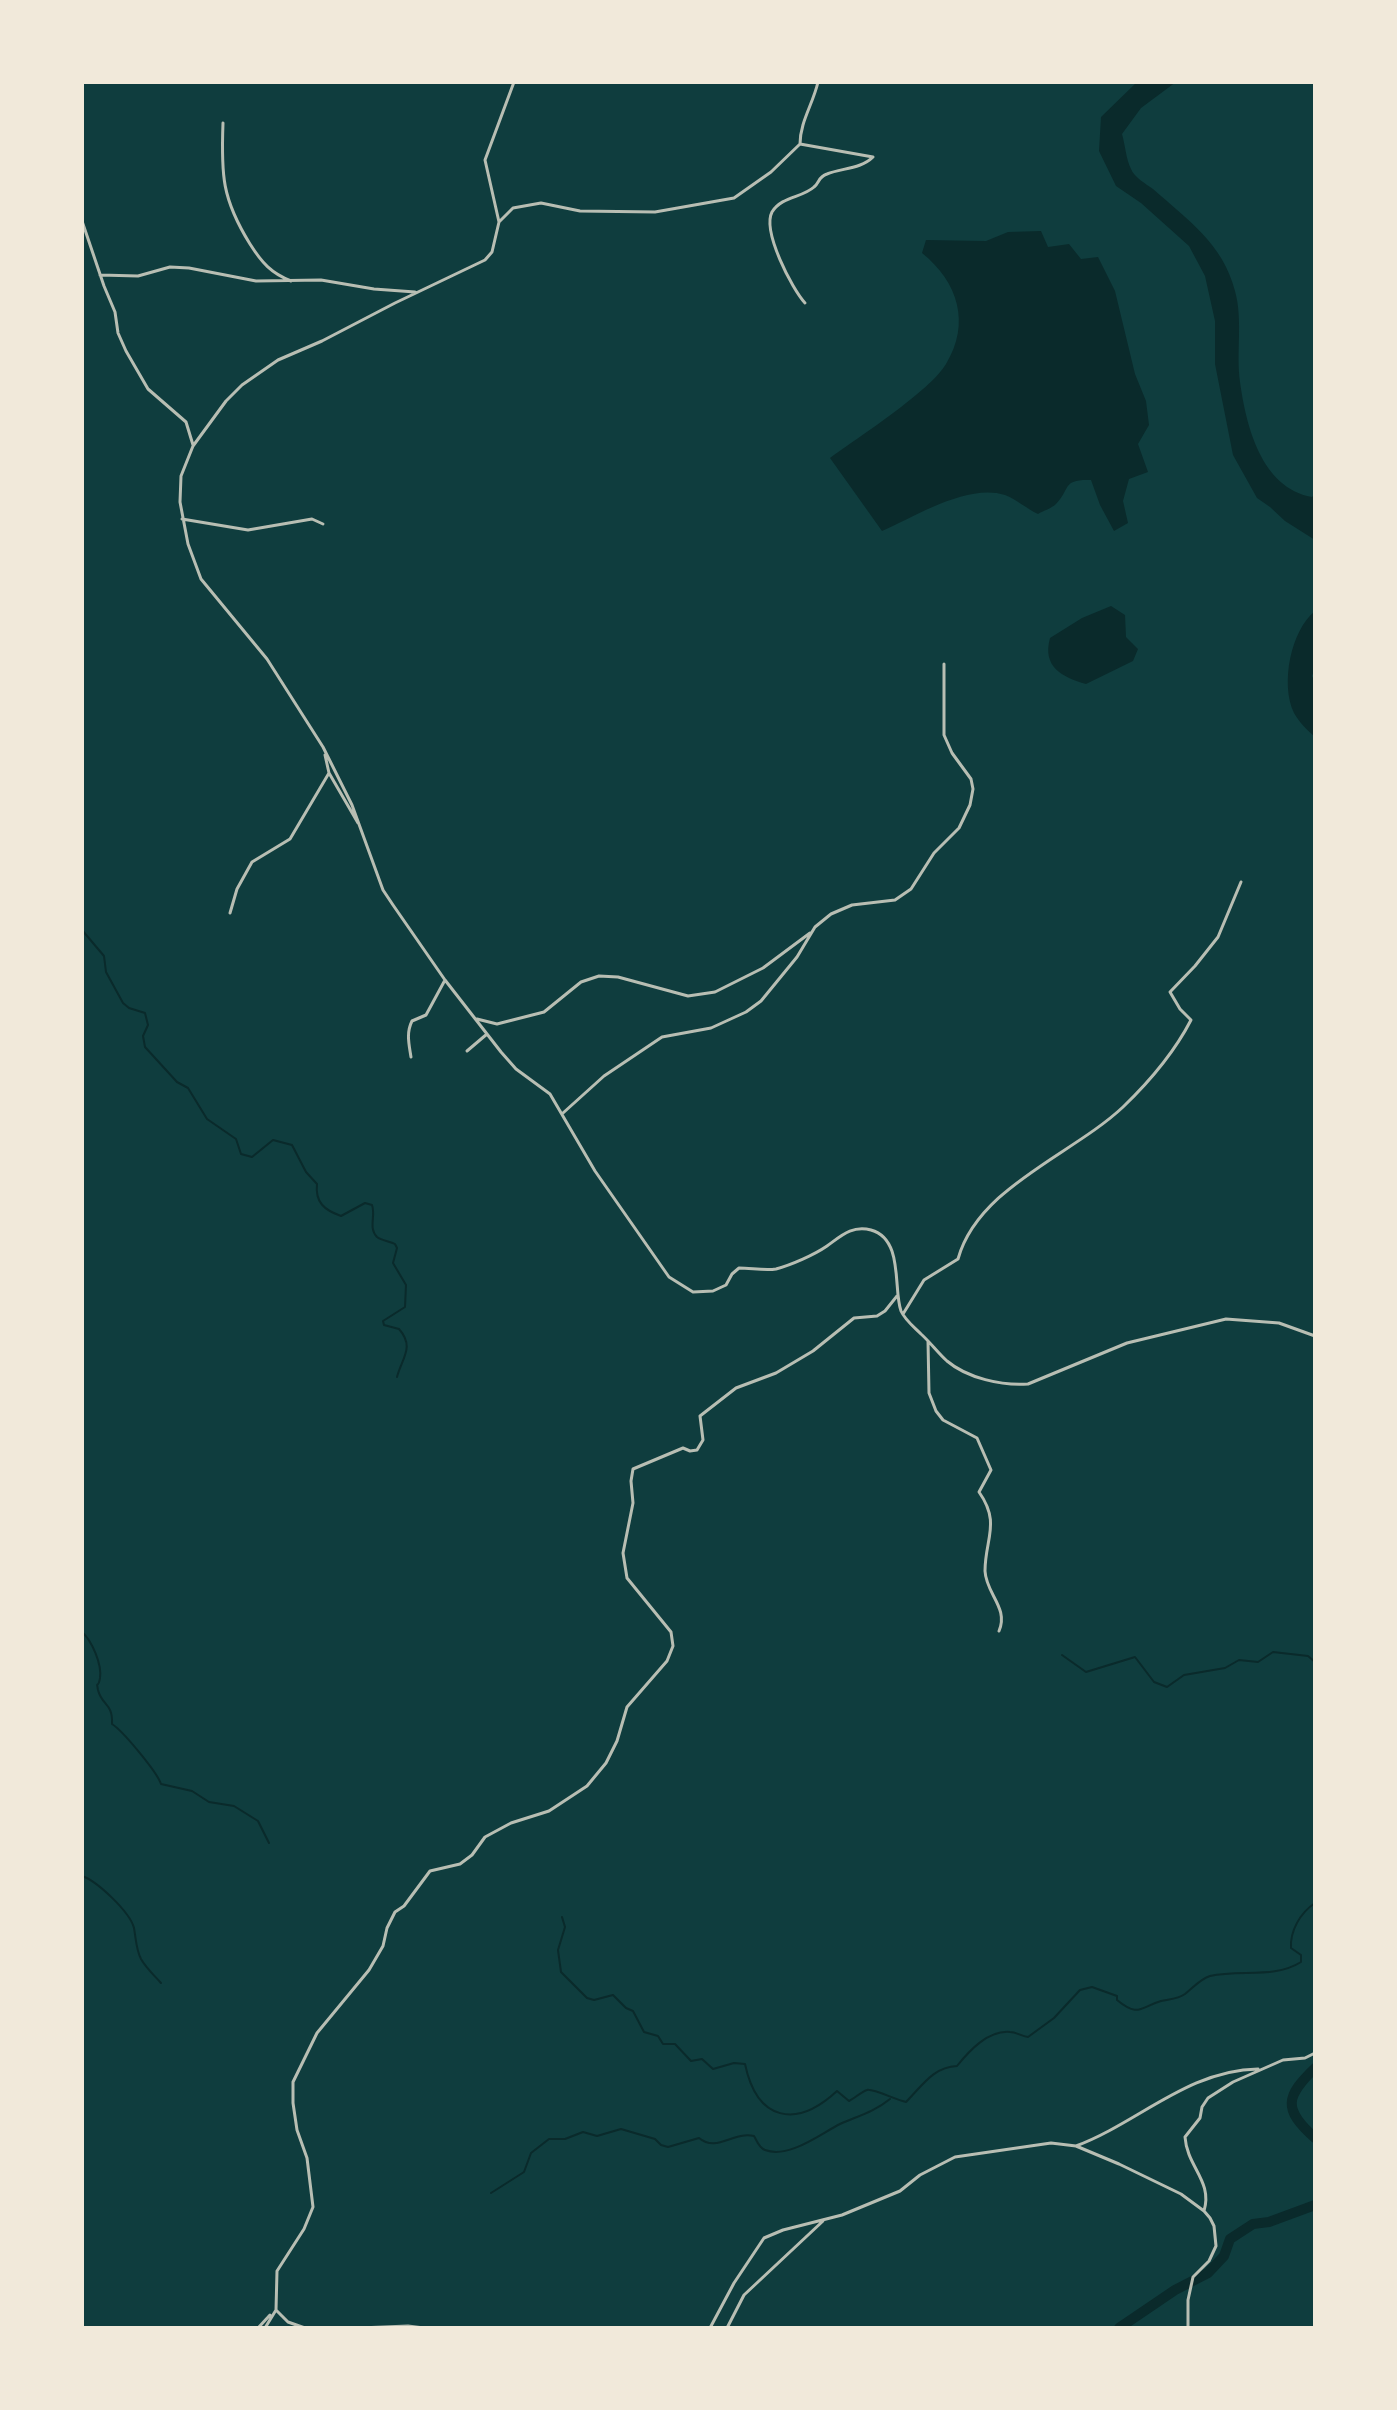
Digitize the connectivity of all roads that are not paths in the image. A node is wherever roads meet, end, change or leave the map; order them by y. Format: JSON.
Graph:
{"nodes":[{"id":1,"x":514,"y":82,"type":"edge"},
{"id":2,"x":818,"y":82,"type":"edge"},
{"id":3,"x":223,"y":123,"type":"dead end"},
{"id":4,"x":800,"y":144,"type":"junction"},
{"id":5,"x":82,"y":221,"type":"edge"},
{"id":6,"x":499,"y":222,"type":"junction"},
{"id":7,"x":100,"y":275,"type":"junction"},
{"id":8,"x":292,"y":282,"type":"junction"},
{"id":9,"x":419,"y":293,"type":"junction"},
{"id":10,"x":805,"y":303,"type":"dead end"},
{"id":11,"x":193,"y":446,"type":"junction"},
{"id":12,"x":182,"y":519,"type":"junction"},
{"id":13,"x":323,"y":524,"type":"dead end"},
{"id":14,"x":944,"y":664,"type":"dead end"},
{"id":15,"x":323,"y":747,"type":"junction"},
{"id":16,"x":329,"y":773,"type":"junction"},
{"id":17,"x":361,"y":827,"type":"junction"},
{"id":18,"x":1241,"y":882,"type":"dead end"},
{"id":19,"x":230,"y":913,"type":"dead end"},
{"id":20,"x":815,"y":927,"type":"junction"},
{"id":21,"x":445,"y":980,"type":"junction"},
{"id":22,"x":475,"y":1018,"type":"junction"},
{"id":23,"x":487,"y":1034,"type":"junction"},
{"id":24,"x":467,"y":1051,"type":"dead end"},
{"id":25,"x":411,"y":1057,"type":"dead end"},
{"id":26,"x":563,"y":1113,"type":"junction"},
{"id":27,"x":897,"y":1296,"type":"junction"},
{"id":28,"x":902,"y":1315,"type":"junction"},
{"id":29,"x":1315,"y":1336,"type":"edge"},
{"id":30,"x":928,"y":1341,"type":"junction"},
{"id":31,"x":999,"y":1631,"type":"dead end"},
{"id":32,"x":1315,"y":2053,"type":"edge"},
{"id":33,"x":1261,"y":2069,"type":"junction"},
{"id":34,"x":1076,"y":2146,"type":"junction"},
{"id":35,"x":1204,"y":2211,"type":"junction"},
{"id":36,"x":823,"y":2221,"type":"junction"},
{"id":37,"x":276,"y":2310,"type":"junction"},
{"id":38,"x":258,"y":2328,"type":"edge"},
{"id":39,"x":265,"y":2328,"type":"edge"},
{"id":40,"x":305,"y":2328,"type":"edge"},
{"id":41,"x":359,"y":2328,"type":"edge"},
{"id":42,"x":424,"y":2328,"type":"edge"},
{"id":43,"x":712,"y":2328,"type":"edge"},
{"id":44,"x":727,"y":2328,"type":"edge"},
{"id":45,"x":1188,"y":2328,"type":"edge"}],
"edges":[{"from":1,"to":6,"type":"street"},
{"from":2,"to":4,"type":"street"},
{"from":3,"to":8,"type":"street"},
{"from":4,"to":6,"type":"street"},
{"from":4,"to":10,"type":"street"},
{"from":5,"to":7,"type":"street"},
{"from":6,"to":9,"type":"street"},
{"from":7,"to":8,"type":"street"},
{"from":7,"to":11,"type":"street"},
{"from":8,"to":9,"type":"street"},
{"from":9,"to":11,"type":"street"},
{"from":11,"to":12,"type":"street"},
{"from":12,"to":13,"type":"street"},
{"from":12,"to":15,"type":"street"},
{"from":14,"to":20,"type":"street"},
{"from":15,"to":16,"type":"street"},
{"from":15,"to":17,"type":"street"},
{"from":16,"to":17,"type":"street"},
{"from":16,"to":19,"type":"street"},
{"from":17,"to":21,"type":"street"},
{"from":18,"to":28,"type":"street"},
{"from":20,"to":22,"type":"street"},
{"from":20,"to":26,"type":"street"},
{"from":21,"to":22,"type":"street"},
{"from":21,"to":25,"type":"street"},
{"from":22,"to":23,"type":"street"},
{"from":23,"to":24,"type":"street"},
{"from":23,"to":26,"type":"street"},
{"from":26,"to":27,"type":"street"},
{"from":27,"to":28,"type":"street"},
{"from":27,"to":37,"type":"street"},
{"from":28,"to":30,"type":"street"},
{"from":29,"to":30,"type":"street"},
{"from":30,"to":31,"type":"street"},
{"from":32,"to":33,"type":"street"},
{"from":33,"to":34,"type":"street"},
{"from":33,"to":35,"type":"street"},
{"from":34,"to":35,"type":"street"},
{"from":34,"to":36,"type":"street"},
{"from":35,"to":45,"type":"street"},
{"from":36,"to":43,"type":"street"},
{"from":36,"to":44,"type":"street"},
{"from":37,"to":38,"type":"street"},
{"from":37,"to":39,"type":"street"},
{"from":37,"to":40,"type":"street"},
{"from":41,"to":42,"type":"street"}]}
